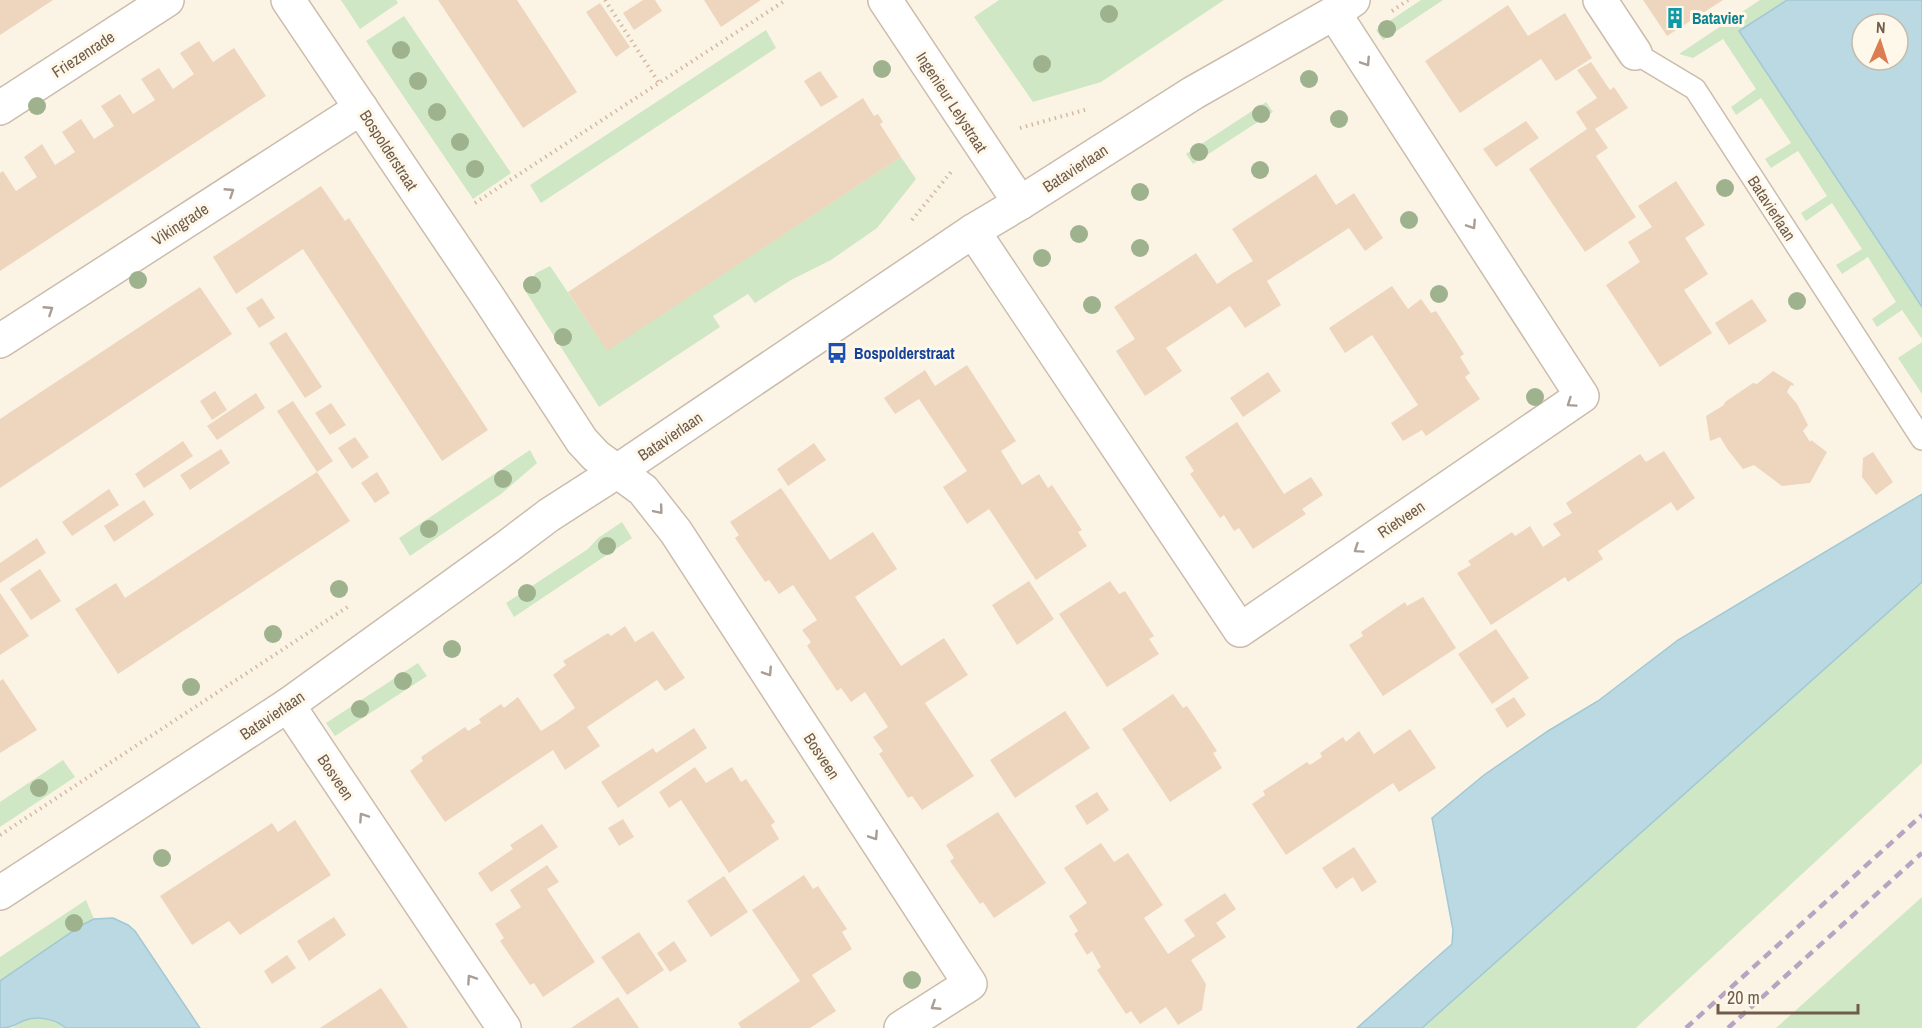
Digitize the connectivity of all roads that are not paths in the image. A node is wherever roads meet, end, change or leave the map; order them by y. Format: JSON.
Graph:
{"nodes":[{"id":1,"x":167,"y":0,"type":"edge"},
{"id":2,"x":288,"y":0,"type":"edge"},
{"id":3,"x":885,"y":0,"type":"edge"},
{"id":4,"x":1599,"y":0,"type":"edge"},
{"id":5,"x":1343,"y":7,"type":"edge"},
{"id":6,"x":1635,"y":53,"type":"joint"},
{"id":7,"x":0,"y":108,"type":"edge"},
{"id":8,"x":361,"y":108,"type":"junction"},
{"id":9,"x":1020,"y":203,"type":"junction"},
{"id":10,"x":973,"y":231,"type":"junction"},
{"id":11,"x":0,"y":341,"type":"edge"},
{"id":12,"x":1922,"y":439,"type":"edge"},
{"id":13,"x":616,"y":472,"type":"junction"},
{"id":14,"x":288,"y":705,"type":"junction"},
{"id":15,"x":0,"y":893,"type":"edge"},
{"id":16,"x":504,"y":1028,"type":"edge"},
{"id":17,"x":901,"y":1028,"type":"edge"}],
"edges":[{"from":1,"to":7,"type":"street","name":"Friezenrade"},
{"from":2,"to":8,"type":"street","name":"Bospolderstraat"},
{"from":3,"to":9,"type":"street","name":"Ingenieur Lelystraat"},
{"from":4,"to":6,"type":"street","name":"Batavierlaan"},
{"from":5,"to":9,"type":"street","name":"Batavierlaan"},
{"from":5,"to":10,"type":"street","name":"Rietveen","one_way":true},
{"from":6,"to":12,"type":"lane","name":"Batavierlaan"},
{"from":11,"to":8,"type":"street","name":"Vikingrade","one_way":true},
{"from":8,"to":13,"type":"street","name":"Bospolderstraat"},
{"from":9,"to":10,"type":"street","name":"Batavierlaan"},
{"from":10,"to":13,"type":"street","name":"Batavierlaan"},
{"from":13,"to":14,"type":"street","name":"Batavierlaan"},
{"from":13,"to":17,"type":"street","name":"Bosveen","one_way":true},
{"from":14,"to":15,"type":"street","name":"Batavierlaan"},
{"from":16,"to":14,"type":"street","name":"Bosveen","one_way":true}]}
